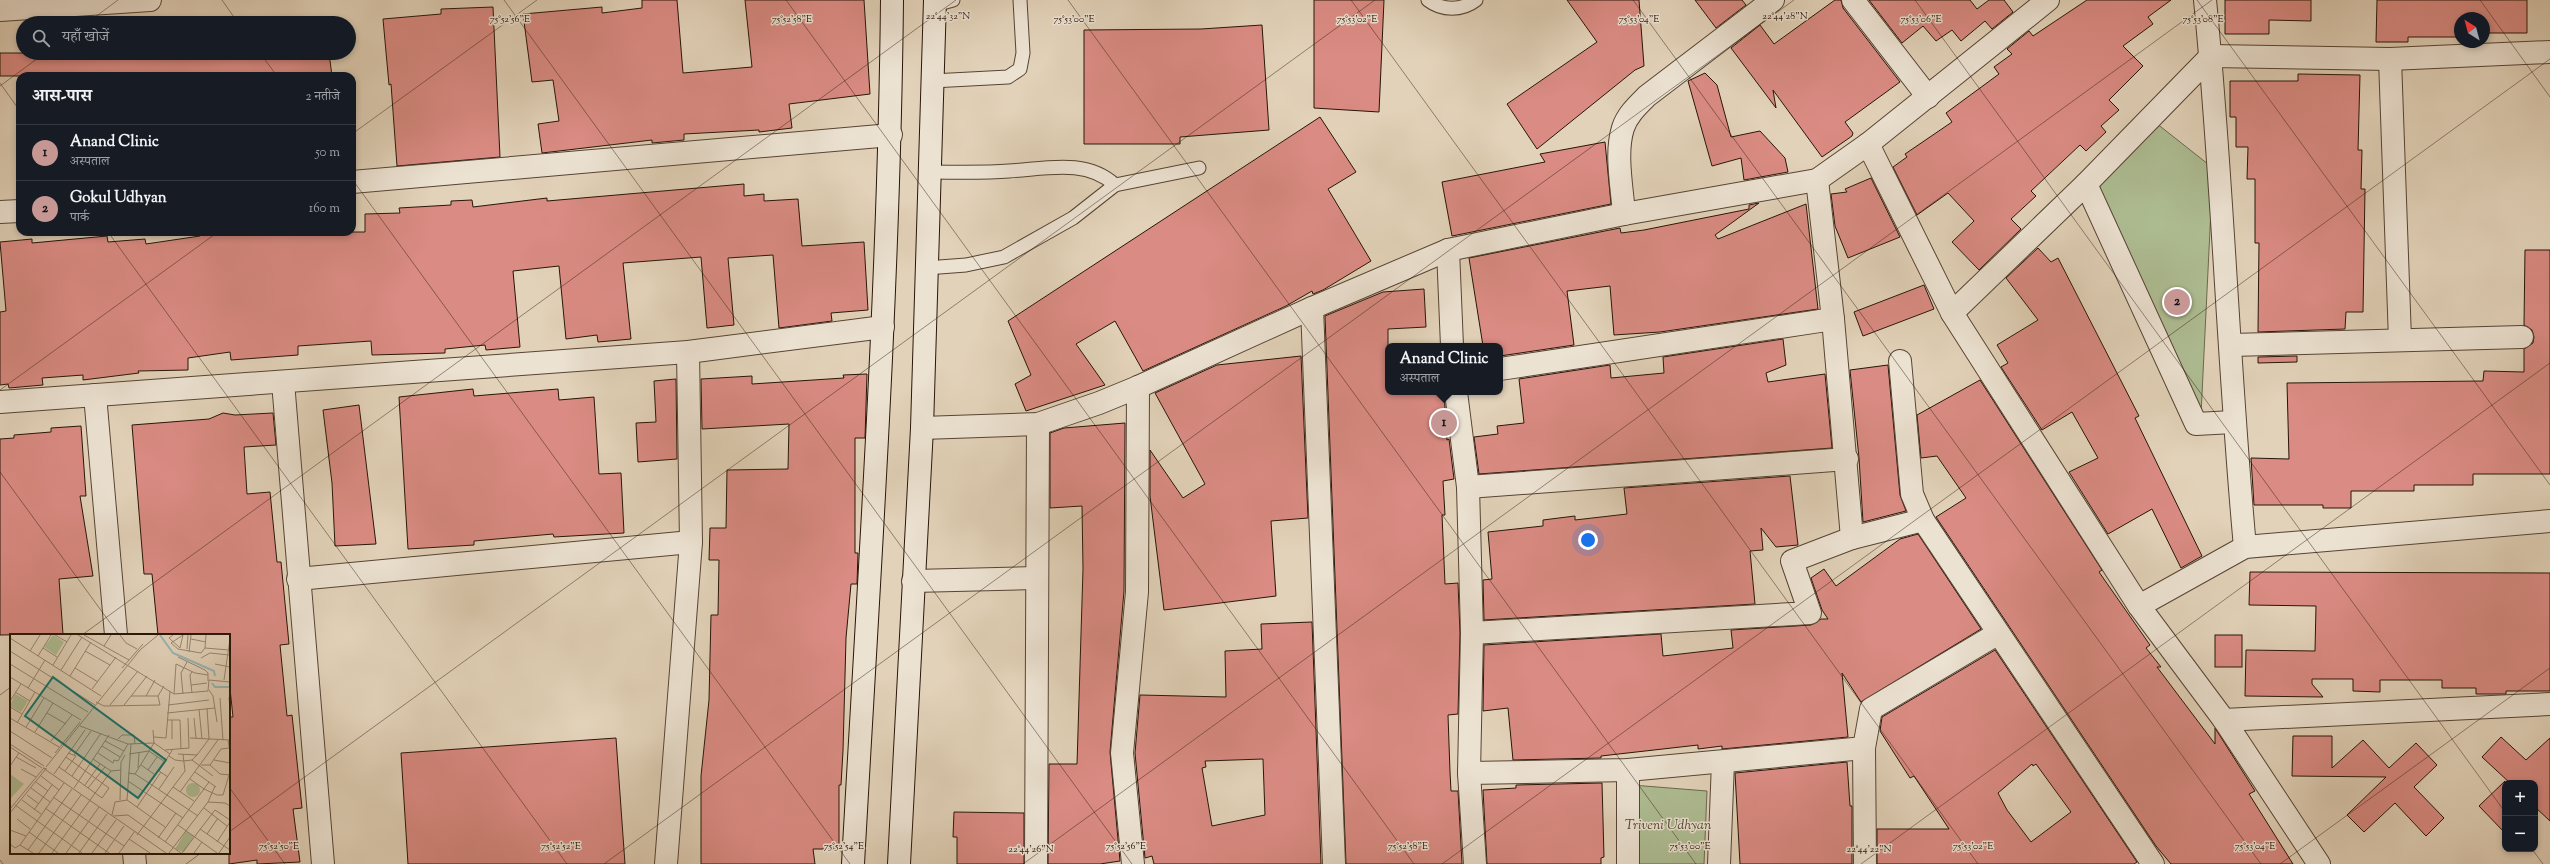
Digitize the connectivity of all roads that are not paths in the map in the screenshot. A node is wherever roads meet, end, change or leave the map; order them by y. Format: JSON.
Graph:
{"nodes":[{"id":1,"x":150,"y":0,"type":"edge"},
{"id":2,"x":892,"y":0,"type":"edge"},
{"id":3,"x":1020,"y":0,"type":"edge"},
{"id":4,"x":1428,"y":0,"type":"edge"},
{"id":5,"x":1476,"y":0,"type":"edge"},
{"id":6,"x":1773,"y":0,"type":"edge"},
{"id":7,"x":1853,"y":0,"type":"edge"},
{"id":8,"x":2048,"y":0,"type":"edge"},
{"id":9,"x":2205,"y":0,"type":"edge"},
{"id":10,"x":941,"y":2,"type":"edge"},
{"id":11,"x":0,"y":10,"type":"edge"},
{"id":12,"x":2550,"y":52,"type":"edge"},
{"id":13,"x":2211,"y":56,"type":"junction"},
{"id":14,"x":2390,"y":59,"type":"junction"},
{"id":15,"x":932,"y":81,"type":"junction"},
{"id":16,"x":1928,"y":97,"type":"junction"},
{"id":17,"x":891,"y":135,"type":"junction"},
{"id":18,"x":1868,"y":144,"type":"junction"},
{"id":19,"x":1199,"y":168,"type":"dead end"},
{"id":20,"x":929,"y":172,"type":"junction"},
{"id":21,"x":1817,"y":180,"type":"junction"},
{"id":22,"x":356,"y":182,"type":"edge"},
{"id":23,"x":2086,"y":184,"type":"junction"},
{"id":24,"x":1115,"y":185,"type":"junction"},
{"id":25,"x":16,"y":211,"type":"edge"},
{"id":26,"x":0,"y":212,"type":"edge"},
{"id":27,"x":1624,"y":214,"type":"junction"},
{"id":28,"x":1448,"y":250,"type":"junction"},
{"id":29,"x":926,"y":268,"type":"junction"},
{"id":30,"x":1312,"y":308,"type":"junction"},
{"id":31,"x":1952,"y":314,"type":"junction"},
{"id":32,"x":1833,"y":319,"type":"junction"},
{"id":33,"x":883,"y":327,"type":"junction"},
{"id":34,"x":2522,"y":337,"type":"dead end"},
{"id":35,"x":2400,"y":340,"type":"junction"},
{"id":36,"x":1452,"y":343,"type":"edge"},
{"id":37,"x":2231,"y":345,"type":"junction"},
{"id":38,"x":688,"y":352,"type":"junction"},
{"id":39,"x":1900,"y":361,"type":"dead end"},
{"id":40,"x":1503,"y":369,"type":"edge"},
{"id":41,"x":283,"y":382,"type":"junction"},
{"id":42,"x":1138,"y":387,"type":"junction"},
{"id":43,"x":95,"y":395,"type":"junction"},
{"id":44,"x":1456,"y":395,"type":"edge"},
{"id":45,"x":0,"y":402,"type":"edge"},
{"id":46,"x":2233,"y":422,"type":"junction"},
{"id":47,"x":1038,"y":424,"type":"junction"},
{"id":48,"x":922,"y":428,"type":"junction"},
{"id":49,"x":1847,"y":459,"type":"junction"},
{"id":50,"x":1468,"y":487,"type":"junction"},
{"id":51,"x":1923,"y":520,"type":"junction"},
{"id":52,"x":2550,"y":521,"type":"edge"},
{"id":53,"x":1852,"y":538,"type":"junction"},
{"id":54,"x":691,"y":542,"type":"junction"},
{"id":55,"x":2245,"y":547,"type":"junction"},
{"id":56,"x":1036,"y":578,"type":"junction"},
{"id":57,"x":298,"y":579,"type":"junction"},
{"id":58,"x":913,"y":581,"type":"junction"},
{"id":59,"x":2139,"y":606,"type":"junction"},
{"id":60,"x":1472,"y":633,"type":"junction"},
{"id":61,"x":116,"y":634,"type":"edge"},
{"id":62,"x":1997,"y":634,"type":"junction"},
{"id":63,"x":2550,"y":704,"type":"edge"},
{"id":64,"x":2224,"y":720,"type":"junction"},
{"id":65,"x":1864,"y":748,"type":"junction"},
{"id":66,"x":1723,"y":762,"type":"junction"},
{"id":67,"x":1628,"y":770,"type":"junction"},
{"id":68,"x":1469,"y":772,"type":"junction"},
{"id":69,"x":134,"y":854,"type":"edge"},
{"id":70,"x":135,"y":864,"type":"edge"},
{"id":71,"x":323,"y":864,"type":"edge"},
{"id":72,"x":666,"y":864,"type":"edge"},
{"id":73,"x":853,"y":864,"type":"edge"},
{"id":74,"x":899,"y":864,"type":"edge"},
{"id":75,"x":1036,"y":864,"type":"edge"},
{"id":76,"x":1134,"y":864,"type":"edge"},
{"id":77,"x":1334,"y":864,"type":"edge"},
{"id":78,"x":1475,"y":864,"type":"edge"},
{"id":79,"x":1628,"y":864,"type":"edge"},
{"id":80,"x":1720,"y":864,"type":"edge"},
{"id":81,"x":1864,"y":864,"type":"edge"},
{"id":82,"x":2153,"y":864,"type":"edge"},
{"id":83,"x":2320,"y":864,"type":"edge"}],
"edges":[{"from":1,"to":11,"type":"street"},
{"from":2,"to":17,"type":"street"},
{"from":3,"to":15,"type":"lane"},
{"from":4,"to":5,"type":"lane"},
{"from":6,"to":27,"type":"street"},
{"from":7,"to":16,"type":"street"},
{"from":8,"to":16,"type":"street"},
{"from":9,"to":13,"type":"street"},
{"from":10,"to":15,"type":"street"},
{"from":12,"to":14,"type":"street"},
{"from":13,"to":14,"type":"street"},
{"from":13,"to":23,"type":"street"},
{"from":13,"to":37,"type":"street"},
{"from":14,"to":35,"type":"street"},
{"from":15,"to":20,"type":"street"},
{"from":16,"to":18,"type":"street"},
{"from":17,"to":22,"type":"street"},
{"from":17,"to":33,"type":"street"},
{"from":18,"to":21,"type":"street"},
{"from":18,"to":31,"type":"street"},
{"from":19,"to":24,"type":"lane"},
{"from":20,"to":24,"type":"lane"},
{"from":20,"to":29,"type":"street"},
{"from":21,"to":27,"type":"street"},
{"from":21,"to":32,"type":"street"},
{"from":23,"to":31,"type":"street"},
{"from":23,"to":46,"type":"street"},
{"from":24,"to":29,"type":"lane"},
{"from":25,"to":26,"type":"street"},
{"from":27,"to":28,"type":"street"},
{"from":28,"to":30,"type":"street"},
{"from":28,"to":36,"type":"street"},
{"from":29,"to":48,"type":"street"},
{"from":30,"to":42,"type":"street"},
{"from":30,"to":77,"type":"street"},
{"from":31,"to":59,"type":"street"},
{"from":32,"to":40,"type":"street"},
{"from":32,"to":49,"type":"street"},
{"from":33,"to":38,"type":"street"},
{"from":33,"to":73,"type":"street"},
{"from":34,"to":35,"type":"street"},
{"from":35,"to":37,"type":"street"},
{"from":37,"to":46,"type":"street"},
{"from":38,"to":41,"type":"street"},
{"from":38,"to":54,"type":"street"},
{"from":39,"to":51,"type":"street"},
{"from":41,"to":43,"type":"street"},
{"from":41,"to":57,"type":"street"},
{"from":42,"to":47,"type":"street"},
{"from":42,"to":76,"type":"street"},
{"from":43,"to":45,"type":"street"},
{"from":43,"to":61,"type":"street"},
{"from":44,"to":50,"type":"street"},
{"from":46,"to":55,"type":"street"},
{"from":47,"to":48,"type":"street"},
{"from":47,"to":56,"type":"street"},
{"from":48,"to":58,"type":"street"},
{"from":49,"to":50,"type":"street"},
{"from":49,"to":53,"type":"street"},
{"from":50,"to":60,"type":"street"},
{"from":51,"to":53,"type":"street"},
{"from":51,"to":62,"type":"street"},
{"from":52,"to":55,"type":"street"},
{"from":53,"to":60,"type":"street"},
{"from":54,"to":57,"type":"street"},
{"from":54,"to":72,"type":"street"},
{"from":55,"to":59,"type":"street"},
{"from":56,"to":58,"type":"street"},
{"from":56,"to":75,"type":"street"},
{"from":57,"to":71,"type":"street"},
{"from":58,"to":74,"type":"street"},
{"from":59,"to":64,"type":"street"},
{"from":60,"to":68,"type":"street"},
{"from":62,"to":65,"type":"street"},
{"from":62,"to":82,"type":"street"},
{"from":63,"to":64,"type":"street"},
{"from":64,"to":83,"type":"street"},
{"from":65,"to":66,"type":"street"},
{"from":65,"to":81,"type":"street"},
{"from":66,"to":67,"type":"street"},
{"from":66,"to":80,"type":"street"},
{"from":67,"to":68,"type":"street"},
{"from":67,"to":79,"type":"street"},
{"from":68,"to":78,"type":"street"},
{"from":69,"to":70,"type":"street"}]}
